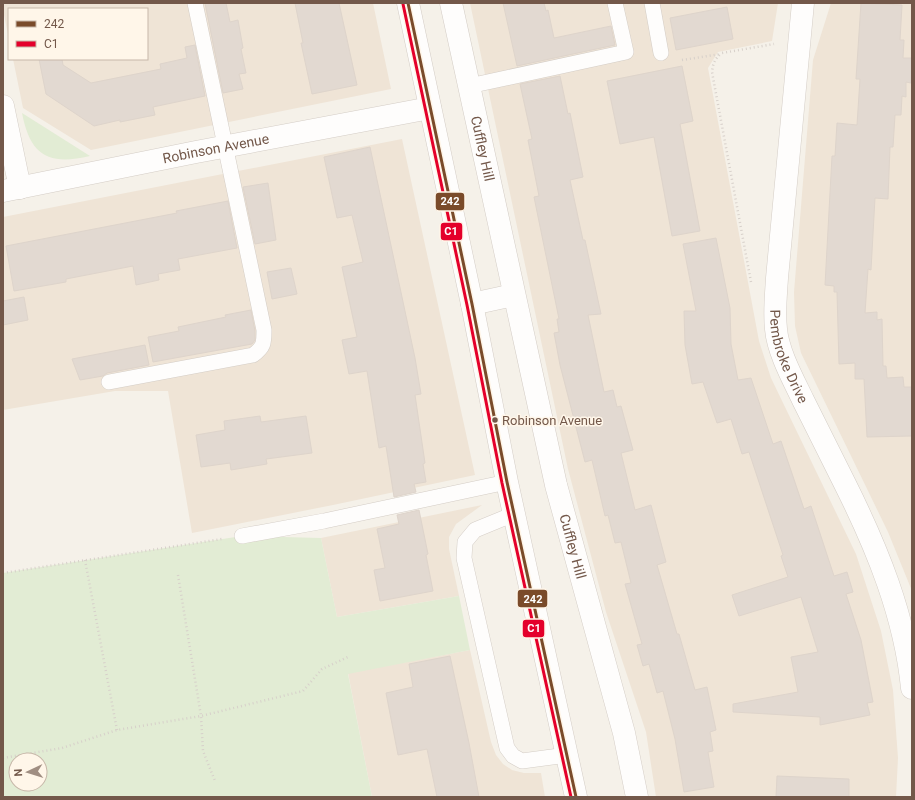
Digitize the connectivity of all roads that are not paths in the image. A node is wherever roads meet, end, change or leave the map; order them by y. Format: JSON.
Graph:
{"nodes":[{"id":1,"x":195,"y":3,"type":"edge"},
{"id":2,"x":408,"y":3,"type":"edge"},
{"id":3,"x":451,"y":3,"type":"edge"},
{"id":4,"x":615,"y":3,"type":"edge"},
{"id":5,"x":652,"y":3,"type":"edge"},
{"id":6,"x":803,"y":3,"type":"edge"},
{"id":7,"x":661,"y":52,"type":"dead end"},
{"id":8,"x":469,"y":86,"type":"junction"},
{"id":9,"x":3,"y":106,"type":"edge"},
{"id":10,"x":430,"y":108,"type":"junction"},
{"id":11,"x":225,"y":147,"type":"junction"},
{"id":12,"x":11,"y":189,"type":"edge"},
{"id":13,"x":514,"y":295,"type":"junction"},
{"id":14,"x":472,"y":304,"type":"junction"},
{"id":15,"x":108,"y":382,"type":"dead end"},
{"id":16,"x":507,"y":482,"type":"junction"},
{"id":17,"x":514,"y":514,"type":"junction"},
{"id":18,"x":242,"y":536,"type":"road end"},
{"id":19,"x":912,"y":688,"type":"edge"},
{"id":20,"x":567,"y":755,"type":"junction"},
{"id":21,"x":576,"y":797,"type":"edge"},
{"id":22,"x":637,"y":797,"type":"edge"}],
"edges":[{"from":1,"to":11,"type":"lane"},
{"from":2,"to":10,"type":"street"},
{"from":3,"to":8,"type":"street","name":"Cuffley Hill"},
{"from":4,"to":8,"type":"lane"},
{"from":5,"to":7,"type":"lane"},
{"from":6,"to":19,"type":"street","name":"Pembroke Drive"},
{"from":8,"to":13,"type":"street","name":"Cuffley Hill"},
{"from":9,"to":12,"type":"street"},
{"from":10,"to":11,"type":"street","name":"Robinson Avenue"},
{"from":10,"to":14,"type":"street"},
{"from":11,"to":12,"type":"street","name":"Robinson Avenue"},
{"from":11,"to":15,"type":"lane"},
{"from":13,"to":14,"type":"street"},
{"from":13,"to":22,"type":"street","name":"Cuffley Hill"},
{"from":14,"to":16,"type":"street"},
{"from":16,"to":17,"type":"street"},
{"from":16,"to":18,"type":"lane"},
{"from":17,"to":20,"type":"street"},
{"from":17,"to":20,"type":"lane"},
{"from":20,"to":21,"type":"street"}]}
